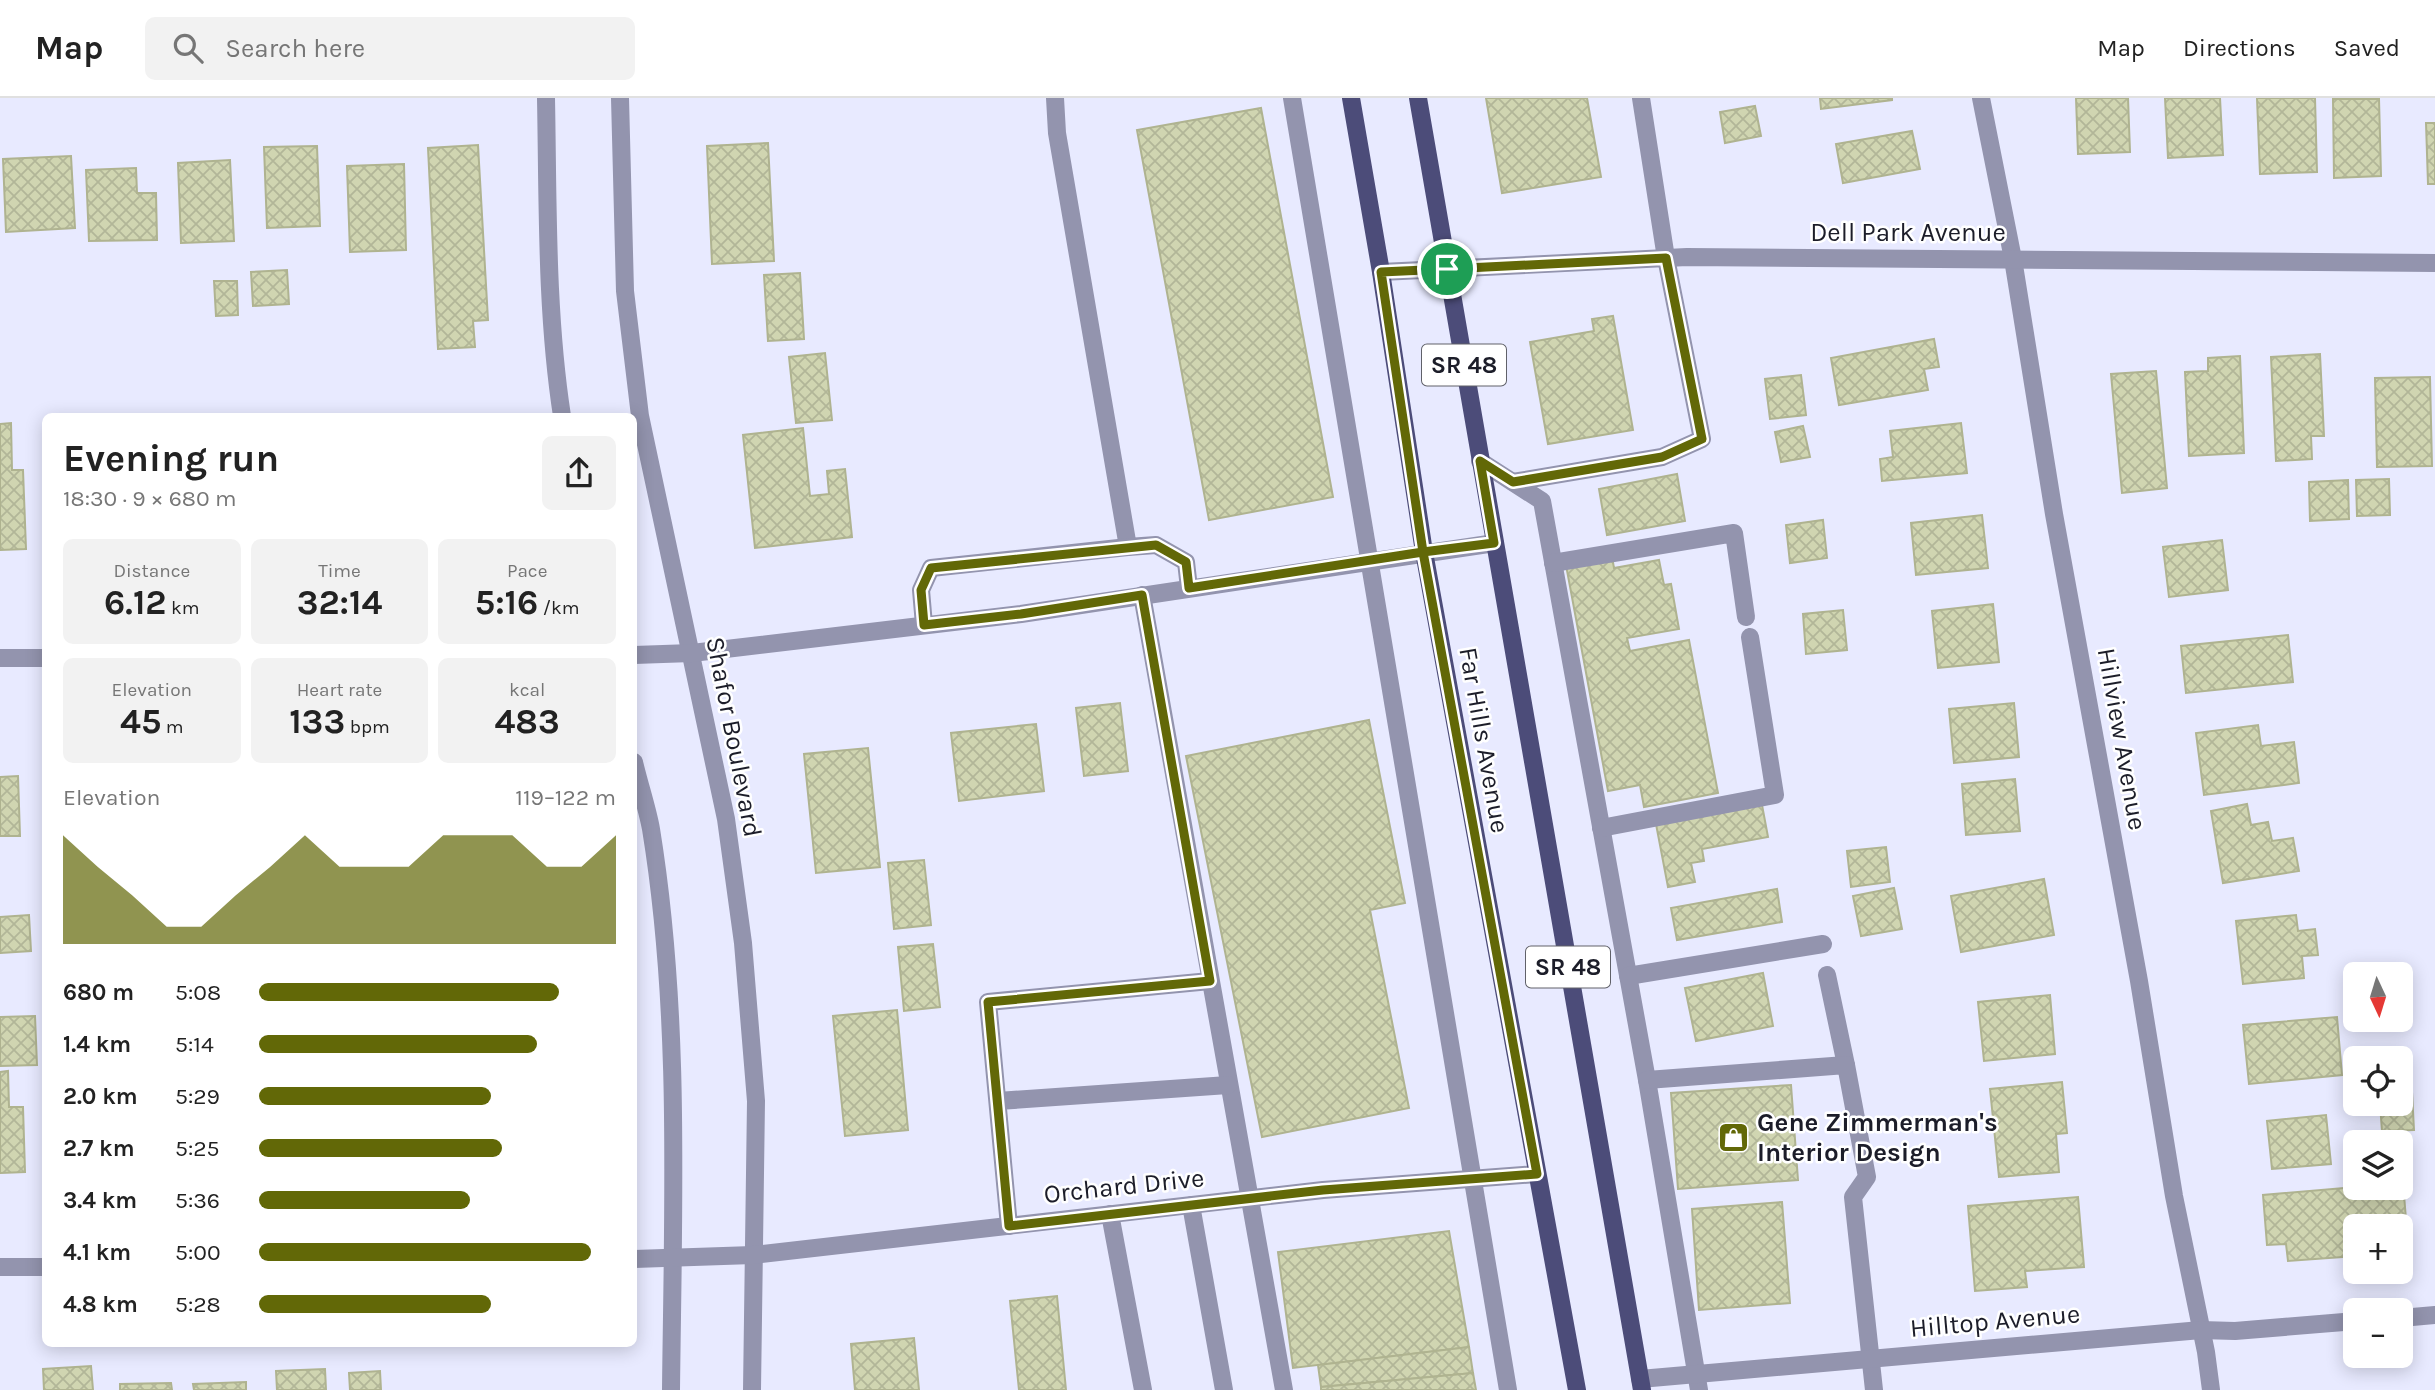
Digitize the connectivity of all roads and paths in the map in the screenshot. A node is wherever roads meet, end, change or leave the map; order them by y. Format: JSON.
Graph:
{"nodes":[{"id":1,"x":546,"y":98,"type":"edge"},
{"id":2,"x":620,"y":98,"type":"edge"},
{"id":3,"x":1055,"y":98,"type":"edge"},
{"id":4,"x":1292,"y":98,"type":"edge"},
{"id":5,"x":1351,"y":98,"type":"edge"},
{"id":6,"x":1418,"y":98,"type":"edge"},
{"id":7,"x":1641,"y":98,"type":"edge"},
{"id":8,"x":1981,"y":98,"type":"edge"},
{"id":9,"x":1666,"y":258,"type":"junction"},
{"id":10,"x":2013,"y":259,"type":"junction"},
{"id":11,"x":2435,"y":263,"type":"edge"},
{"id":12,"x":1447,"y":269,"type":"junction"},
{"id":13,"x":1381,"y":272,"type":"junction"},
{"id":14,"x":561,"y":413,"type":"edge"},
{"id":15,"x":1480,"y":461,"type":"junction"},
{"id":16,"x":1513,"y":482,"type":"junction"},
{"id":17,"x":1494,"y":543,"type":"junction"},
{"id":18,"x":1128,"y":547,"type":"junction"},
{"id":19,"x":1423,"y":552,"type":"junction"},
{"id":20,"x":1369,"y":561,"type":"junction"},
{"id":21,"x":1553,"y":563,"type":"junction"},
{"id":22,"x":1189,"y":588,"type":"junction"},
{"id":23,"x":1142,"y":595,"type":"junction"},
{"id":24,"x":1746,"y":617,"type":"dead end"},
{"id":25,"x":924,"y":625,"type":"junction"},
{"id":26,"x":1750,"y":637,"type":"dead end"},
{"id":27,"x":692,"y":653,"type":"junction"},
{"id":28,"x":637,"y":655,"type":"edge"},
{"id":29,"x":0,"y":658,"type":"edge"},
{"id":30,"x":42,"y":658,"type":"edge"},
{"id":31,"x":637,"y":774,"type":"edge"},
{"id":32,"x":1601,"y":828,"type":"junction"},
{"id":33,"x":1823,"y":944,"type":"dead end"},
{"id":34,"x":1827,"y":975,"type":"dead end"},
{"id":35,"x":1628,"y":976,"type":"junction"},
{"id":36,"x":1210,"y":981,"type":"junction"},
{"id":37,"x":1846,"y":1065,"type":"junction"},
{"id":38,"x":1647,"y":1080,"type":"junction"},
{"id":39,"x":1228,"y":1085,"type":"junction"},
{"id":40,"x":998,"y":1101,"type":"junction"},
{"id":41,"x":1537,"y":1174,"type":"junction"},
{"id":42,"x":1473,"y":1178,"type":"junction"},
{"id":43,"x":1248,"y":1199,"type":"junction"},
{"id":44,"x":1191,"y":1205,"type":"junction"},
{"id":45,"x":1110,"y":1214,"type":"junction"},
{"id":46,"x":1009,"y":1226,"type":"junction"},
{"id":47,"x":753,"y":1255,"type":"junction"},
{"id":48,"x":672,"y":1258,"type":"junction"},
{"id":49,"x":637,"y":1259,"type":"edge"},
{"id":50,"x":0,"y":1267,"type":"edge"},
{"id":51,"x":42,"y":1267,"type":"edge"},
{"id":52,"x":2435,"y":1315,"type":"edge"},
{"id":53,"x":2413,"y":1317,"type":"edge"},
{"id":54,"x":2343,"y":1322,"type":"edge"},
{"id":55,"x":2201,"y":1330,"type":"junction"},
{"id":56,"x":1871,"y":1358,"type":"junction"},
{"id":57,"x":1698,"y":1381,"type":"edge"},
{"id":58,"x":1641,"y":1385,"type":"edge"},
{"id":59,"x":671,"y":1390,"type":"edge"},
{"id":60,"x":752,"y":1390,"type":"edge"},
{"id":61,"x":1143,"y":1390,"type":"edge"},
{"id":62,"x":1224,"y":1390,"type":"edge"},
{"id":63,"x":1284,"y":1390,"type":"edge"},
{"id":64,"x":1508,"y":1390,"type":"edge"},
{"id":65,"x":1577,"y":1390,"type":"edge"},
{"id":66,"x":1874,"y":1390,"type":"edge"},
{"id":67,"x":2211,"y":1390,"type":"edge"}],
"edges":[{"from":1,"to":14,"type":"street"},
{"from":2,"to":27,"type":"street","name":"Shafor Boulevard"},
{"from":3,"to":18,"type":"street"},
{"from":4,"to":20,"type":"street"},
{"from":5,"to":13,"type":"main road","name":"Far Hills Avenue","number":"SR 48"},
{"from":6,"to":12,"type":"main road","name":"Far Hills Avenue","number":"SR 48"},
{"from":7,"to":9,"type":"street"},
{"from":8,"to":10,"type":"street","name":"Hillview Avenue"},
{"from":9,"to":10,"type":"street","name":"Dell Park Avenue"},
{"from":9,"to":12,"type":"street","name":"Dell Park Avenue"},
{"from":9,"to":16,"type":"street"},
{"from":10,"to":11,"type":"street","name":"Dell Park Avenue"},
{"from":10,"to":55,"type":"street","name":"Hillview Avenue"},
{"from":12,"to":13,"type":"street","name":"Dell Park Avenue"},
{"from":12,"to":15,"type":"main road","name":"Far Hills Avenue","number":"SR 48"},
{"from":13,"to":19,"type":"main road","name":"Far Hills Avenue","number":"SR 48"},
{"from":15,"to":16,"type":"street"},
{"from":15,"to":17,"type":"main road","name":"Far Hills Avenue","number":"SR 48"},
{"from":16,"to":21,"type":"street"},
{"from":17,"to":19,"type":"street"},
{"from":17,"to":58,"type":"main road","name":"Far Hills Avenue","number":"SR 48"},
{"from":18,"to":22,"type":"street"},
{"from":18,"to":25,"type":"street"},
{"from":19,"to":20,"type":"street"},
{"from":19,"to":41,"type":"main road","name":"Far Hills Avenue","number":"SR 48"},
{"from":20,"to":22,"type":"street"},
{"from":20,"to":42,"type":"street"},
{"from":21,"to":24,"type":"street"},
{"from":21,"to":32,"type":"street"},
{"from":22,"to":23,"type":"street"},
{"from":23,"to":25,"type":"street"},
{"from":23,"to":36,"type":"street"},
{"from":25,"to":27,"type":"street"},
{"from":26,"to":32,"type":"street"},
{"from":27,"to":28,"type":"street"},
{"from":27,"to":47,"type":"street","name":"Shafor Boulevard"},
{"from":29,"to":30,"type":"street"},
{"from":31,"to":48,"type":"street"},
{"from":32,"to":35,"type":"street"},
{"from":33,"to":35,"type":"street"},
{"from":34,"to":37,"type":"street"},
{"from":35,"to":38,"type":"street"},
{"from":36,"to":39,"type":"street"},
{"from":36,"to":40,"type":"street"},
{"from":37,"to":38,"type":"street"},
{"from":37,"to":56,"type":"street"},
{"from":38,"to":57,"type":"street"},
{"from":39,"to":40,"type":"street"},
{"from":39,"to":43,"type":"street"},
{"from":40,"to":46,"type":"street"},
{"from":41,"to":42,"type":"street","name":"Orchard Drive"},
{"from":41,"to":65,"type":"main road","name":"Far Hills Avenue","number":"SR 48"},
{"from":42,"to":43,"type":"street","name":"Orchard Drive"},
{"from":42,"to":64,"type":"street"},
{"from":43,"to":44,"type":"street","name":"Orchard Drive"},
{"from":43,"to":63,"type":"street"},
{"from":44,"to":45,"type":"street","name":"Orchard Drive"},
{"from":44,"to":62,"type":"street"},
{"from":45,"to":46,"type":"street","name":"Orchard Drive"},
{"from":45,"to":61,"type":"street"},
{"from":46,"to":47,"type":"street","name":"Orchard Drive"},
{"from":47,"to":48,"type":"street","name":"Orchard Drive"},
{"from":47,"to":60,"type":"street","name":"Shafor Boulevard"},
{"from":48,"to":49,"type":"street","name":"Orchard Drive"},
{"from":48,"to":59,"type":"street"},
{"from":50,"to":51,"type":"street"},
{"from":52,"to":53,"type":"street"},
{"from":54,"to":55,"type":"street","name":"Hilltop Avenue"},
{"from":55,"to":56,"type":"street","name":"Hilltop Avenue"},
{"from":55,"to":67,"type":"street","name":"Hillview Avenue"},
{"from":56,"to":57,"type":"street","name":"Hilltop Avenue"},
{"from":56,"to":66,"type":"street"},
{"from":57,"to":58,"type":"street","name":"Hilltop Avenue"}]}
